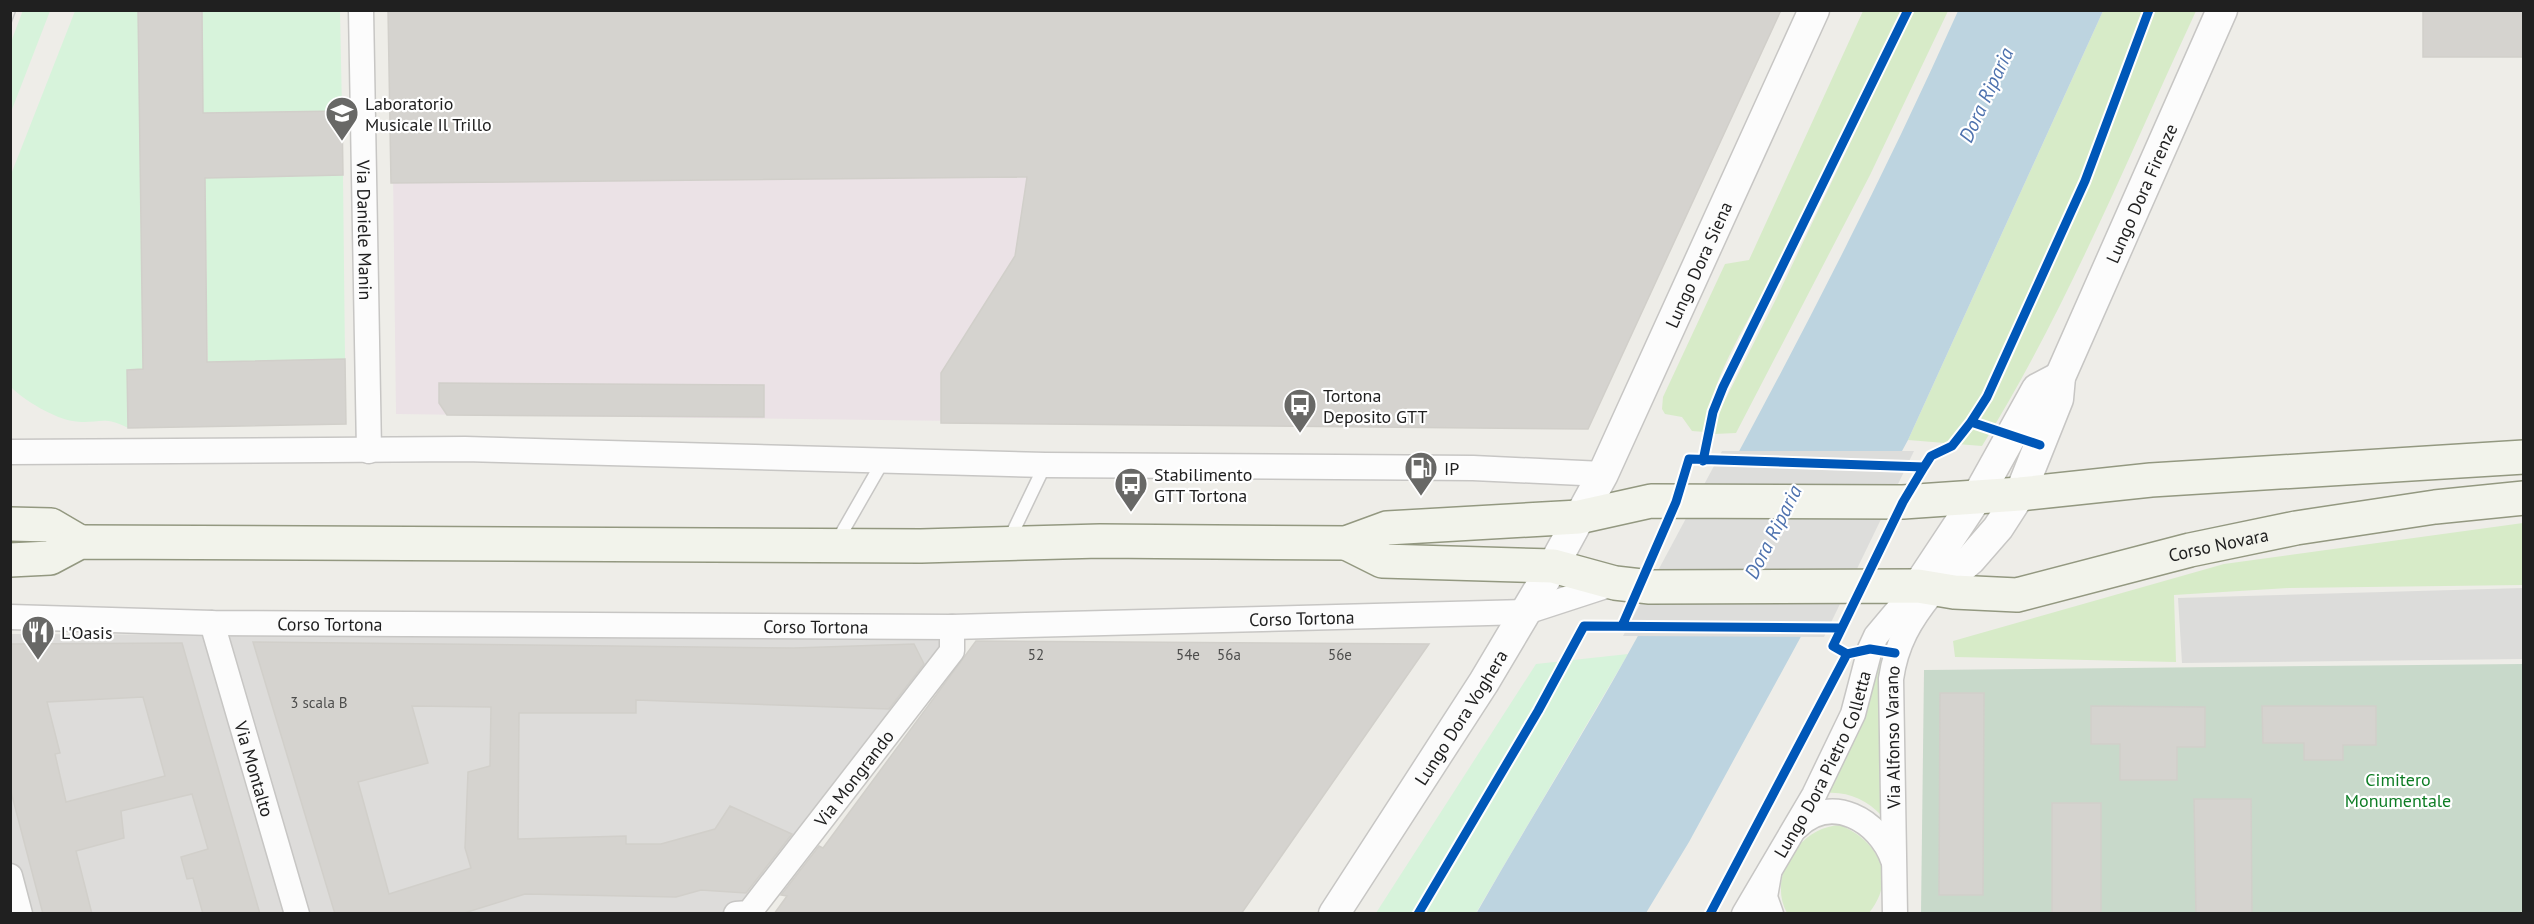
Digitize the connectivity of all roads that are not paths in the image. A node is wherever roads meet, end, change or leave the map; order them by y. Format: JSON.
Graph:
{"nodes":[{"id":1,"x":361,"y":10,"type":"edge"},
{"id":2,"x":1814,"y":10,"type":"edge"},
{"id":3,"x":2222,"y":10,"type":"edge"},
{"id":4,"x":2060,"y":377,"type":"junction"},
{"id":5,"x":369,"y":451,"type":"junction"},
{"id":6,"x":10,"y":452,"type":"edge"},
{"id":7,"x":2523,"y":457,"type":"edge"},
{"id":8,"x":883,"y":461,"type":"junction"},
{"id":9,"x":1045,"y":465,"type":"junction"},
{"id":10,"x":1603,"y":474,"type":"junction"},
{"id":11,"x":2020,"y":494,"type":"junction"},
{"id":12,"x":1977,"y":497,"type":"junction"},
{"id":13,"x":2523,"y":498,"type":"edge"},
{"id":14,"x":1579,"y":518,"type":"junction"},
{"id":15,"x":10,"y":524,"type":"edge"},
{"id":16,"x":80,"y":542,"type":"junction"},
{"id":17,"x":1346,"y":543,"type":"junction"},
{"id":18,"x":835,"y":544,"type":"junction"},
{"id":19,"x":1007,"y":544,"type":"junction"},
{"id":20,"x":10,"y":560,"type":"edge"},
{"id":21,"x":1552,"y":566,"type":"junction"},
{"id":22,"x":1615,"y":583,"type":"junction"},
{"id":23,"x":1927,"y":587,"type":"junction"},
{"id":24,"x":1526,"y":612,"type":"junction"},
{"id":25,"x":10,"y":617,"type":"edge"},
{"id":26,"x":212,"y":622,"type":"junction"},
{"id":27,"x":952,"y":627,"type":"junction"},
{"id":28,"x":1789,"y":835,"type":"junction"},
{"id":29,"x":1771,"y":866,"type":"junction"},
{"id":30,"x":1894,"y":874,"type":"junction"},
{"id":31,"x":10,"y":876,"type":"edge"},
{"id":32,"x":20,"y":914,"type":"edge"},
{"id":33,"x":297,"y":914,"type":"edge"},
{"id":34,"x":736,"y":914,"type":"edge"},
{"id":35,"x":1334,"y":914,"type":"edge"},
{"id":36,"x":1744,"y":914,"type":"edge"},
{"id":37,"x":1771,"y":914,"type":"edge"},
{"id":38,"x":1884,"y":914,"type":"edge"},
{"id":39,"x":1894,"y":914,"type":"edge"}],
"edges":[{"from":1,"to":5,"type":"street","name":"Via Daniele Manin"},
{"from":2,"to":10,"type":"street","name":"Lungo Dora Siena"},
{"from":3,"to":4,"type":"street","name":"Lungo Dora Firenze"},
{"from":4,"to":11,"type":"street","name":"Lungo Dora Firenze"},
{"from":4,"to":12,"type":"street"},
{"from":5,"to":6,"type":"street"},
{"from":5,"to":8,"type":"street"},
{"from":7,"to":11,"type":"main road"},
{"from":8,"to":9,"type":"street"},
{"from":8,"to":18,"type":"lane"},
{"from":9,"to":10,"type":"street"},
{"from":9,"to":19,"type":"lane"},
{"from":10,"to":14,"type":"street","name":"Lungo Dora Siena"},
{"from":11,"to":12,"type":"main road"},
{"from":11,"to":23,"type":"street","name":"Lungo Dora Firenze"},
{"from":12,"to":14,"type":"main road","name":"Corso Tortona"},
{"from":12,"to":23,"type":"street"},
{"from":13,"to":23,"type":"main road","name":"Corso Novara"},
{"from":14,"to":17,"type":"main road","name":"Corso Tortona"},
{"from":14,"to":21,"type":"street","name":"Lungo Dora Voghera"},
{"from":15,"to":16,"type":"main road"},
{"from":16,"to":18,"type":"main road","name":"Corso Tortona"},
{"from":16,"to":20,"type":"main road","name":"Corso Tortona"},
{"from":17,"to":19,"type":"main road","name":"Corso Tortona"},
{"from":17,"to":21,"type":"main road","name":"Corso Tortona"},
{"from":18,"to":19,"type":"main road","name":"Corso Tortona"},
{"from":21,"to":22,"type":"main road","name":"Corso Tortona"},
{"from":21,"to":24,"type":"street","name":"Lungo Dora Voghera"},
{"from":22,"to":23,"type":"main road","name":"Corso Tortona"},
{"from":22,"to":24,"type":"street","name":"Corso Tortona"},
{"from":23,"to":28,"type":"street","name":"Lungo Dora Pietro Colletta"},
{"from":23,"to":30,"type":"street","name":"Via Alfonso Varano"},
{"from":24,"to":27,"type":"street","name":"Corso Tortona"},
{"from":24,"to":35,"type":"street","name":"Lungo Dora Voghera"},
{"from":25,"to":26,"type":"street","name":"Corso Tortona"},
{"from":26,"to":27,"type":"street","name":"Corso Tortona"},
{"from":26,"to":33,"type":"street","name":"Via Montalto"},
{"from":27,"to":34,"type":"street","name":"Via Mongrando"},
{"from":28,"to":29,"type":"street","name":"Lungo Dora Pietro Colletta"},
{"from":28,"to":30,"type":"street"},
{"from":29,"to":36,"type":"street","name":"Lungo Dora Pietro Colletta"},
{"from":29,"to":37,"type":"street"},
{"from":30,"to":38,"type":"street"},
{"from":30,"to":39,"type":"street","name":"Via Alfonso Varano"},
{"from":31,"to":32,"type":"street"}]}
